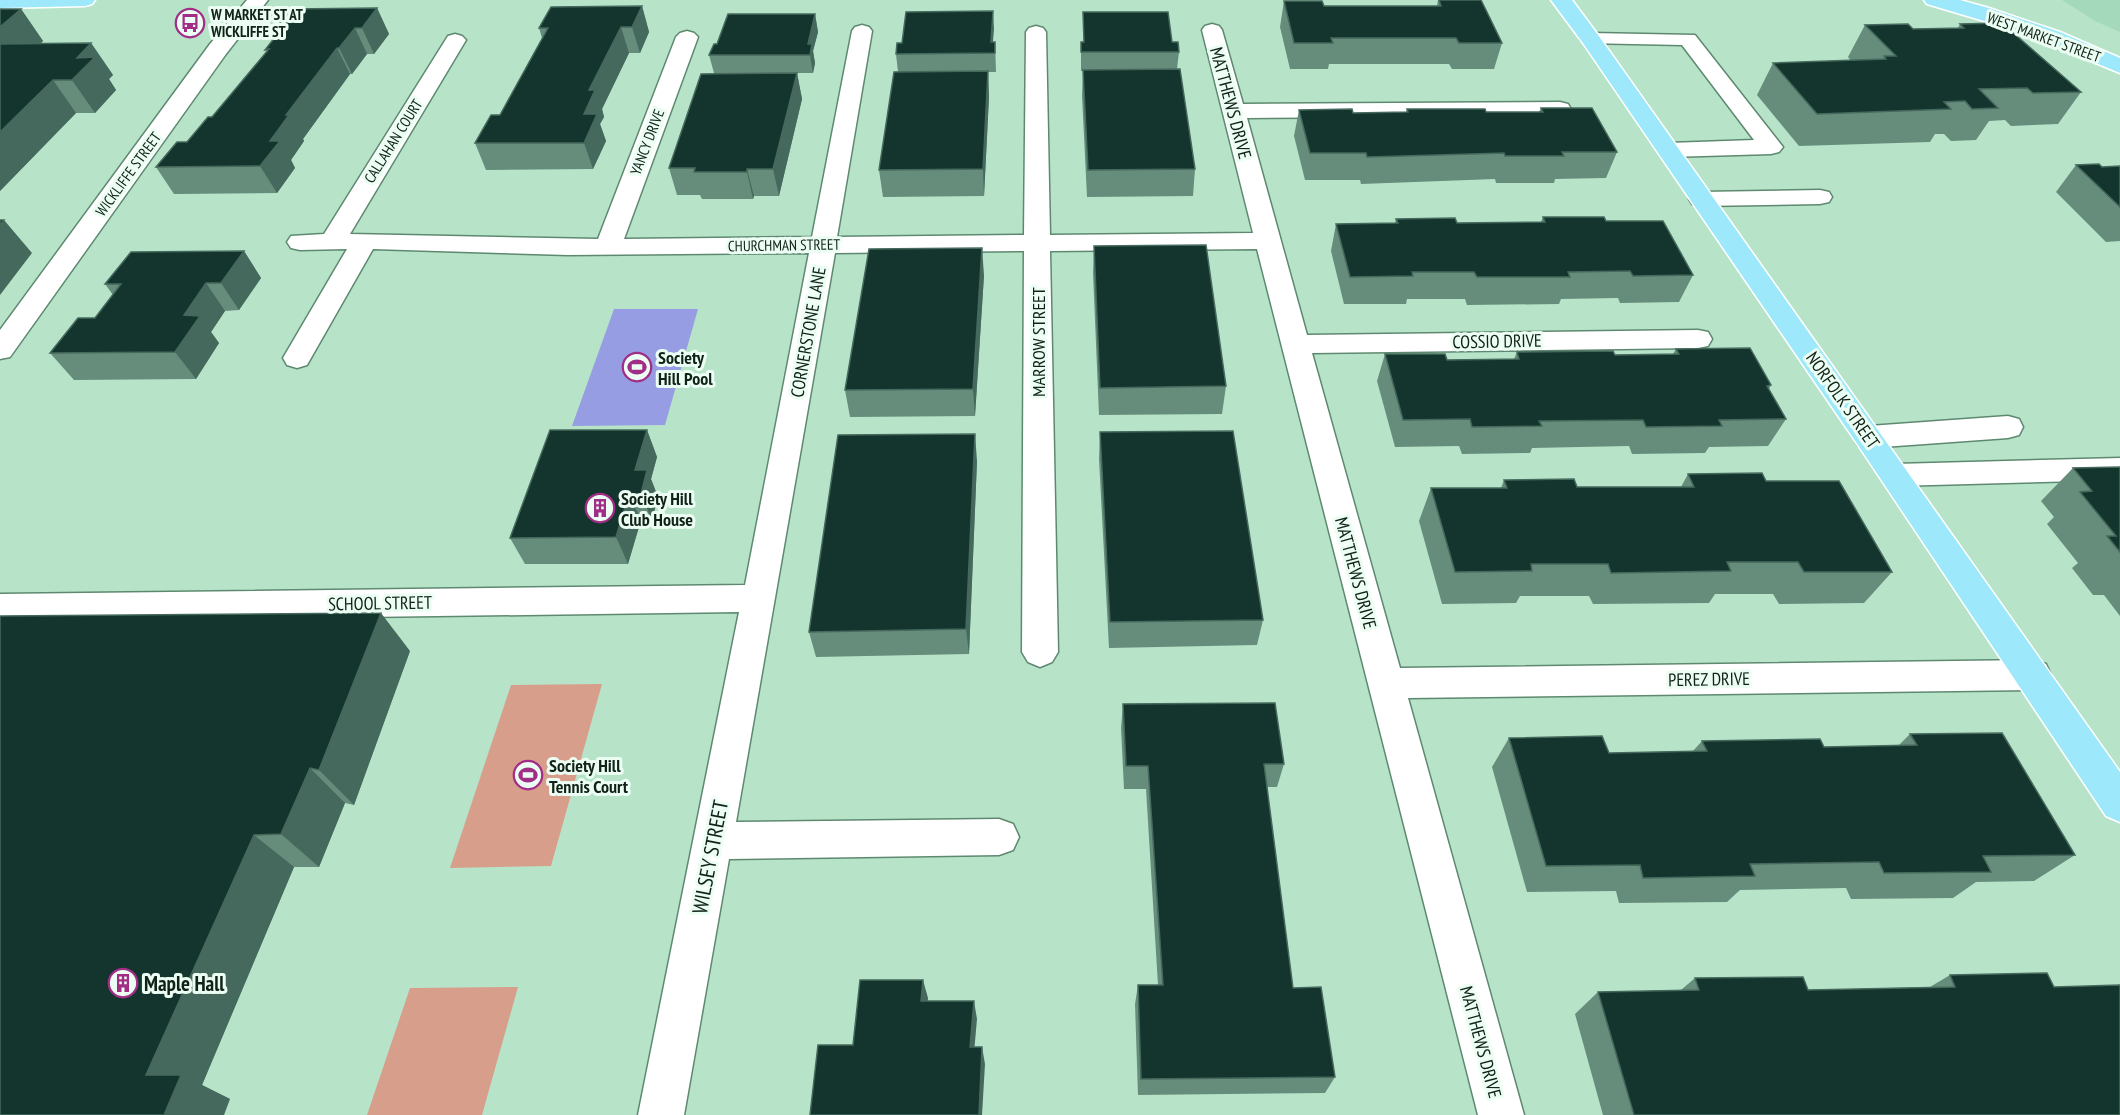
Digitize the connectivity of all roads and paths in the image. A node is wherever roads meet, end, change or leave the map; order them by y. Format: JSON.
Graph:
{"nodes":[{"id":1,"x":85,"y":0,"type":"edge"},
{"id":2,"x":258,"y":0,"type":"edge"},
{"id":3,"x":1561,"y":0,"type":"edge"},
{"id":4,"x":1934,"y":0,"type":"edge"},
{"id":5,"x":0,"y":2,"type":"edge"},
{"id":6,"x":1212,"y":30,"type":"dead end"},
{"id":7,"x":862,"y":31,"type":"dead end"},
{"id":8,"x":1036,"y":32,"type":"dead end"},
{"id":9,"x":687,"y":37,"type":"dead end"},
{"id":10,"x":1591,"y":39,"type":"junction"},
{"id":11,"x":455,"y":40,"type":"dead end"},
{"id":12,"x":2120,"y":66,"type":"edge"},
{"id":13,"x":1560,"y":109,"type":"edge"},
{"id":14,"x":1234,"y":111,"type":"junction"},
{"id":15,"x":1669,"y":150,"type":"junction"},
{"id":16,"x":1820,"y":197,"type":"dead end"},
{"id":17,"x":1701,"y":199,"type":"junction"},
{"id":18,"x":365,"y":241,"type":"junction"},
{"id":19,"x":1268,"y":241,"type":"junction"},
{"id":20,"x":300,"y":242,"type":"dead end"},
{"id":21,"x":332,"y":242,"type":"junction"},
{"id":22,"x":1037,"y":243,"type":"junction"},
{"id":23,"x":824,"y":245,"type":"junction"},
{"id":24,"x":608,"y":247,"type":"junction"},
{"id":25,"x":1698,"y":339,"type":"dead end"},
{"id":26,"x":1295,"y":344,"type":"junction"},
{"id":27,"x":0,"y":350,"type":"edge"},
{"id":28,"x":297,"y":358,"type":"dead end"},
{"id":29,"x":2008,"y":427,"type":"dead end"},
{"id":30,"x":1869,"y":437,"type":"junction"},
{"id":31,"x":2120,"y":469,"type":"edge"},
{"id":32,"x":1895,"y":475,"type":"junction"},
{"id":33,"x":759,"y":598,"type":"junction"},
{"id":34,"x":0,"y":608,"type":"edge"},
{"id":35,"x":1040,"y":652,"type":"dead end"},
{"id":36,"x":2033,"y":675,"type":"junction"},
{"id":37,"x":1386,"y":683,"type":"junction"},
{"id":38,"x":2120,"y":804,"type":"edge"},
{"id":39,"x":999,"y":837,"type":"dead end"},
{"id":40,"x":714,"y":841,"type":"junction"},
{"id":41,"x":661,"y":1115,"type":"edge"},
{"id":42,"x":1501,"y":1115,"type":"edge"}],
"edges":[{"from":1,"to":5,"type":"main road"},
{"from":2,"to":27,"type":"street","name":"WICKLIFFE STREET"},
{"from":3,"to":10,"type":"main road","name":"NORFOLK STREET"},
{"from":4,"to":12,"type":"main road","name":"WEST MARKET STREET"},
{"from":6,"to":14,"type":"street","name":"MATTHEWS DRIVE"},
{"from":7,"to":23,"type":"street","name":"CORNERSTONE LANE"},
{"from":8,"to":22,"type":"street","name":"MARROW STREET"},
{"from":9,"to":24,"type":"street","name":"YANCY DRIVE"},
{"from":10,"to":15,"type":"main road","name":"NORFOLK STREET"},
{"from":10,"to":15,"type":"street"},
{"from":11,"to":21,"type":"street","name":"CALLAHAN COURT"},
{"from":13,"to":14,"type":"street"},
{"from":14,"to":19,"type":"street","name":"MATTHEWS DRIVE"},
{"from":15,"to":17,"type":"main road","name":"NORFOLK STREET"},
{"from":16,"to":17,"type":"street"},
{"from":17,"to":30,"type":"main road","name":"NORFOLK STREET"},
{"from":18,"to":21,"type":"street","name":"CHURCHMAN STREET"},
{"from":18,"to":24,"type":"street","name":"CHURCHMAN STREET"},
{"from":18,"to":28,"type":"street"},
{"from":19,"to":22,"type":"street","name":"CHURCHMAN STREET"},
{"from":19,"to":26,"type":"street","name":"MATTHEWS DRIVE"},
{"from":20,"to":21,"type":"street","name":"CHURCHMAN STREET"},
{"from":22,"to":23,"type":"street","name":"CHURCHMAN STREET"},
{"from":22,"to":35,"type":"street","name":"MARROW STREET"},
{"from":23,"to":24,"type":"street","name":"CHURCHMAN STREET"},
{"from":23,"to":33,"type":"street","name":"CORNERSTONE LANE"},
{"from":25,"to":26,"type":"street","name":"COSSIO DRIVE"},
{"from":26,"to":37,"type":"street","name":"MATTHEWS DRIVE"},
{"from":29,"to":30,"type":"street"},
{"from":30,"to":32,"type":"main road","name":"NORFOLK STREET"},
{"from":31,"to":32,"type":"street"},
{"from":32,"to":36,"type":"main road","name":"NORFOLK STREET"},
{"from":33,"to":34,"type":"street","name":"SCHOOL STREET"},
{"from":33,"to":40,"type":"street","name":"WILSEY STREET"},
{"from":36,"to":37,"type":"street","name":"PEREZ DRIVE"},
{"from":36,"to":38,"type":"main road","name":"NORFOLK STREET"},
{"from":37,"to":42,"type":"street","name":"MATTHEWS DRIVE"},
{"from":39,"to":40,"type":"street"},
{"from":40,"to":41,"type":"street","name":"WILSEY STREET"}]}
